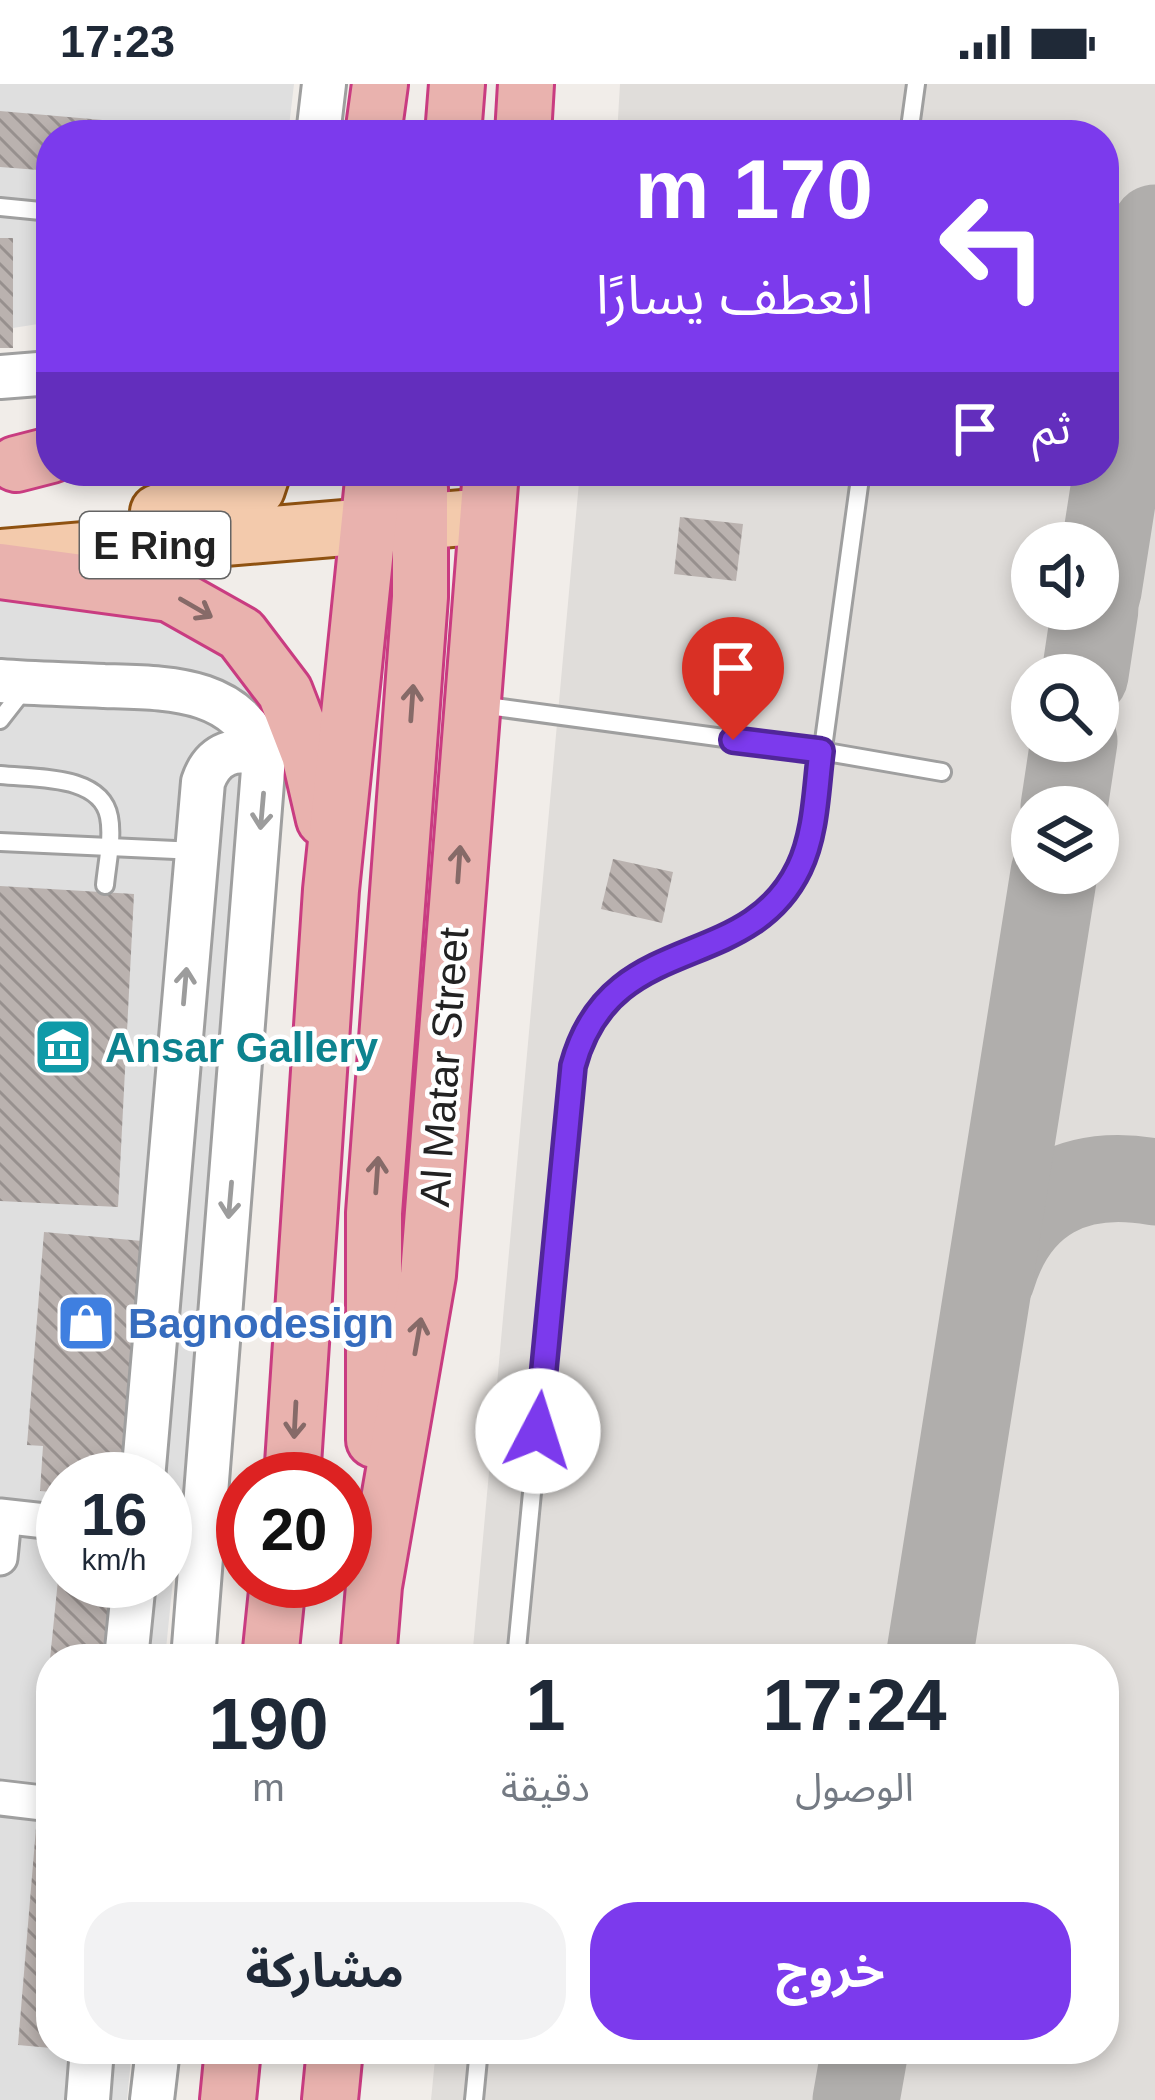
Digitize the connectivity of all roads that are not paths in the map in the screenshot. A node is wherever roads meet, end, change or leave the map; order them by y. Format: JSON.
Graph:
{"nodes":[{"id":1,"x":325,"y":84,"type":"edge"},
{"id":2,"x":380,"y":84,"type":"edge"},
{"id":3,"x":413,"y":84,"type":"edge"},
{"id":4,"x":457,"y":84,"type":"edge"},
{"id":5,"x":526,"y":84,"type":"edge"},
{"id":6,"x":916,"y":84,"type":"edge"},
{"id":7,"x":320,"y":120,"type":"edge"},
{"id":8,"x":375,"y":120,"type":"edge"},
{"id":9,"x":409,"y":120,"type":"edge"},
{"id":10,"x":454,"y":120,"type":"edge"},
{"id":11,"x":524,"y":120,"type":"edge"},
{"id":12,"x":911,"y":120,"type":"edge"},
{"id":13,"x":0,"y":207,"type":"edge"},
{"id":14,"x":36,"y":211,"type":"edge"},
{"id":15,"x":36,"y":374,"type":"edge"},
{"id":16,"x":0,"y":377,"type":"edge"},
{"id":17,"x":258,"y":486,"type":"edge"},
{"id":18,"x":859,"y":486,"type":"edge"},
{"id":19,"x":489,"y":493,"type":"edge"},
{"id":20,"x":400,"y":506,"type":"edge"},
{"id":21,"x":0,"y":523,"type":"edge"},
{"id":22,"x":0,"y":557,"type":"edge"},
{"id":23,"x":0,"y":571,"type":"edge"},
{"id":24,"x":15,"y":682,"type":"edge"},
{"id":25,"x":471,"y":704,"type":"junction"},
{"id":26,"x":0,"y":720,"type":"edge"},
{"id":27,"x":821,"y":751,"type":"junction"},
{"id":28,"x":264,"y":757,"type":"junction"},
{"id":29,"x":942,"y":772,"type":"dead end"},
{"id":30,"x":0,"y":775,"type":"edge"},
{"id":31,"x":0,"y":842,"type":"edge"},
{"id":32,"x":107,"y":847,"type":"junction"},
{"id":33,"x":196,"y":851,"type":"junction"},
{"id":34,"x":105,"y":885,"type":"dead end"},
{"id":35,"x":331,"y":890,"type":"junction"},
{"id":36,"x":145,"y":1452,"type":"edge"},
{"id":37,"x":294,"y":1452,"type":"edge"},
{"id":38,"x":192,"y":1454,"type":"edge"},
{"id":39,"x":2,"y":1517,"type":"edge"},
{"id":40,"x":36,"y":1520,"type":"edge"},
{"id":41,"x":0,"y":1558,"type":"edge"},
{"id":42,"x":374,"y":1586,"type":"junction"},
{"id":43,"x":131,"y":1608,"type":"edge"},
{"id":44,"x":189,"y":1608,"type":"edge"},
{"id":45,"x":275,"y":1608,"type":"edge"},
{"id":46,"x":128,"y":1644,"type":"edge"},
{"id":47,"x":192,"y":1644,"type":"edge"},
{"id":48,"x":271,"y":1644,"type":"edge"},
{"id":49,"x":369,"y":1644,"type":"edge"},
{"id":50,"x":517,"y":1644,"type":"edge"},
{"id":51,"x":0,"y":1798,"type":"edge"},
{"id":52,"x":36,"y":1802,"type":"edge"},
{"id":53,"x":91,"y":2064,"type":"edge"},
{"id":54,"x":156,"y":2064,"type":"edge"},
{"id":55,"x":232,"y":2064,"type":"edge"},
{"id":56,"x":334,"y":2064,"type":"edge"},
{"id":57,"x":478,"y":2064,"type":"edge"},
{"id":58,"x":88,"y":2100,"type":"edge"},
{"id":59,"x":152,"y":2100,"type":"edge"},
{"id":60,"x":229,"y":2100,"type":"edge"},
{"id":61,"x":331,"y":2100,"type":"edge"},
{"id":62,"x":474,"y":2100,"type":"edge"}],
"edges":[{"from":1,"to":7,"type":"street"},
{"from":2,"to":8,"type":"highway"},
{"from":3,"to":9,"type":"highway"},
{"from":4,"to":10,"type":"highway"},
{"from":5,"to":11,"type":"highway"},
{"from":6,"to":12,"type":"lane"},
{"from":13,"to":14,"type":"lane"},
{"from":15,"to":16,"type":"street"},
{"from":17,"to":21,"type":"main road"},
{"from":18,"to":27,"type":"lane"},
{"from":19,"to":20,"type":"main road","number":"E Ring"},
{"from":19,"to":25,"type":"highway","name":"Al Matar Street"},
{"from":20,"to":22,"type":"main road","number":"E Ring"},
{"from":20,"to":35,"type":"highway"},
{"from":42,"to":20,"type":"highway","one_way":true},
{"from":23,"to":35,"type":"highway","one_way":true},
{"from":24,"to":26,"type":"lane"},
{"from":24,"to":28,"type":"street"},
{"from":25,"to":27,"type":"lane"},
{"from":42,"to":25,"type":"highway","name":"Al Matar Street","one_way":true},
{"from":27,"to":29,"type":"lane"},
{"from":27,"to":50,"type":"lane"},
{"from":28,"to":33,"type":"street"},
{"from":28,"to":38,"type":"street","one_way":true},
{"from":30,"to":32,"type":"lane"},
{"from":31,"to":32,"type":"lane"},
{"from":32,"to":33,"type":"lane"},
{"from":32,"to":34,"type":"lane"},
{"from":36,"to":33,"type":"street","one_way":true},
{"from":35,"to":37,"type":"highway","one_way":true},
{"from":39,"to":40,"type":"street"},
{"from":39,"to":41,"type":"street"},
{"from":42,"to":49,"type":"highway","name":"Al Matar Street"},
{"from":43,"to":46,"type":"street"},
{"from":44,"to":47,"type":"street"},
{"from":45,"to":48,"type":"highway"},
{"from":51,"to":52,"type":"street"},
{"from":53,"to":58,"type":"street"},
{"from":54,"to":59,"type":"street"},
{"from":55,"to":60,"type":"highway"},
{"from":56,"to":61,"type":"highway"},
{"from":57,"to":62,"type":"lane"}]}
